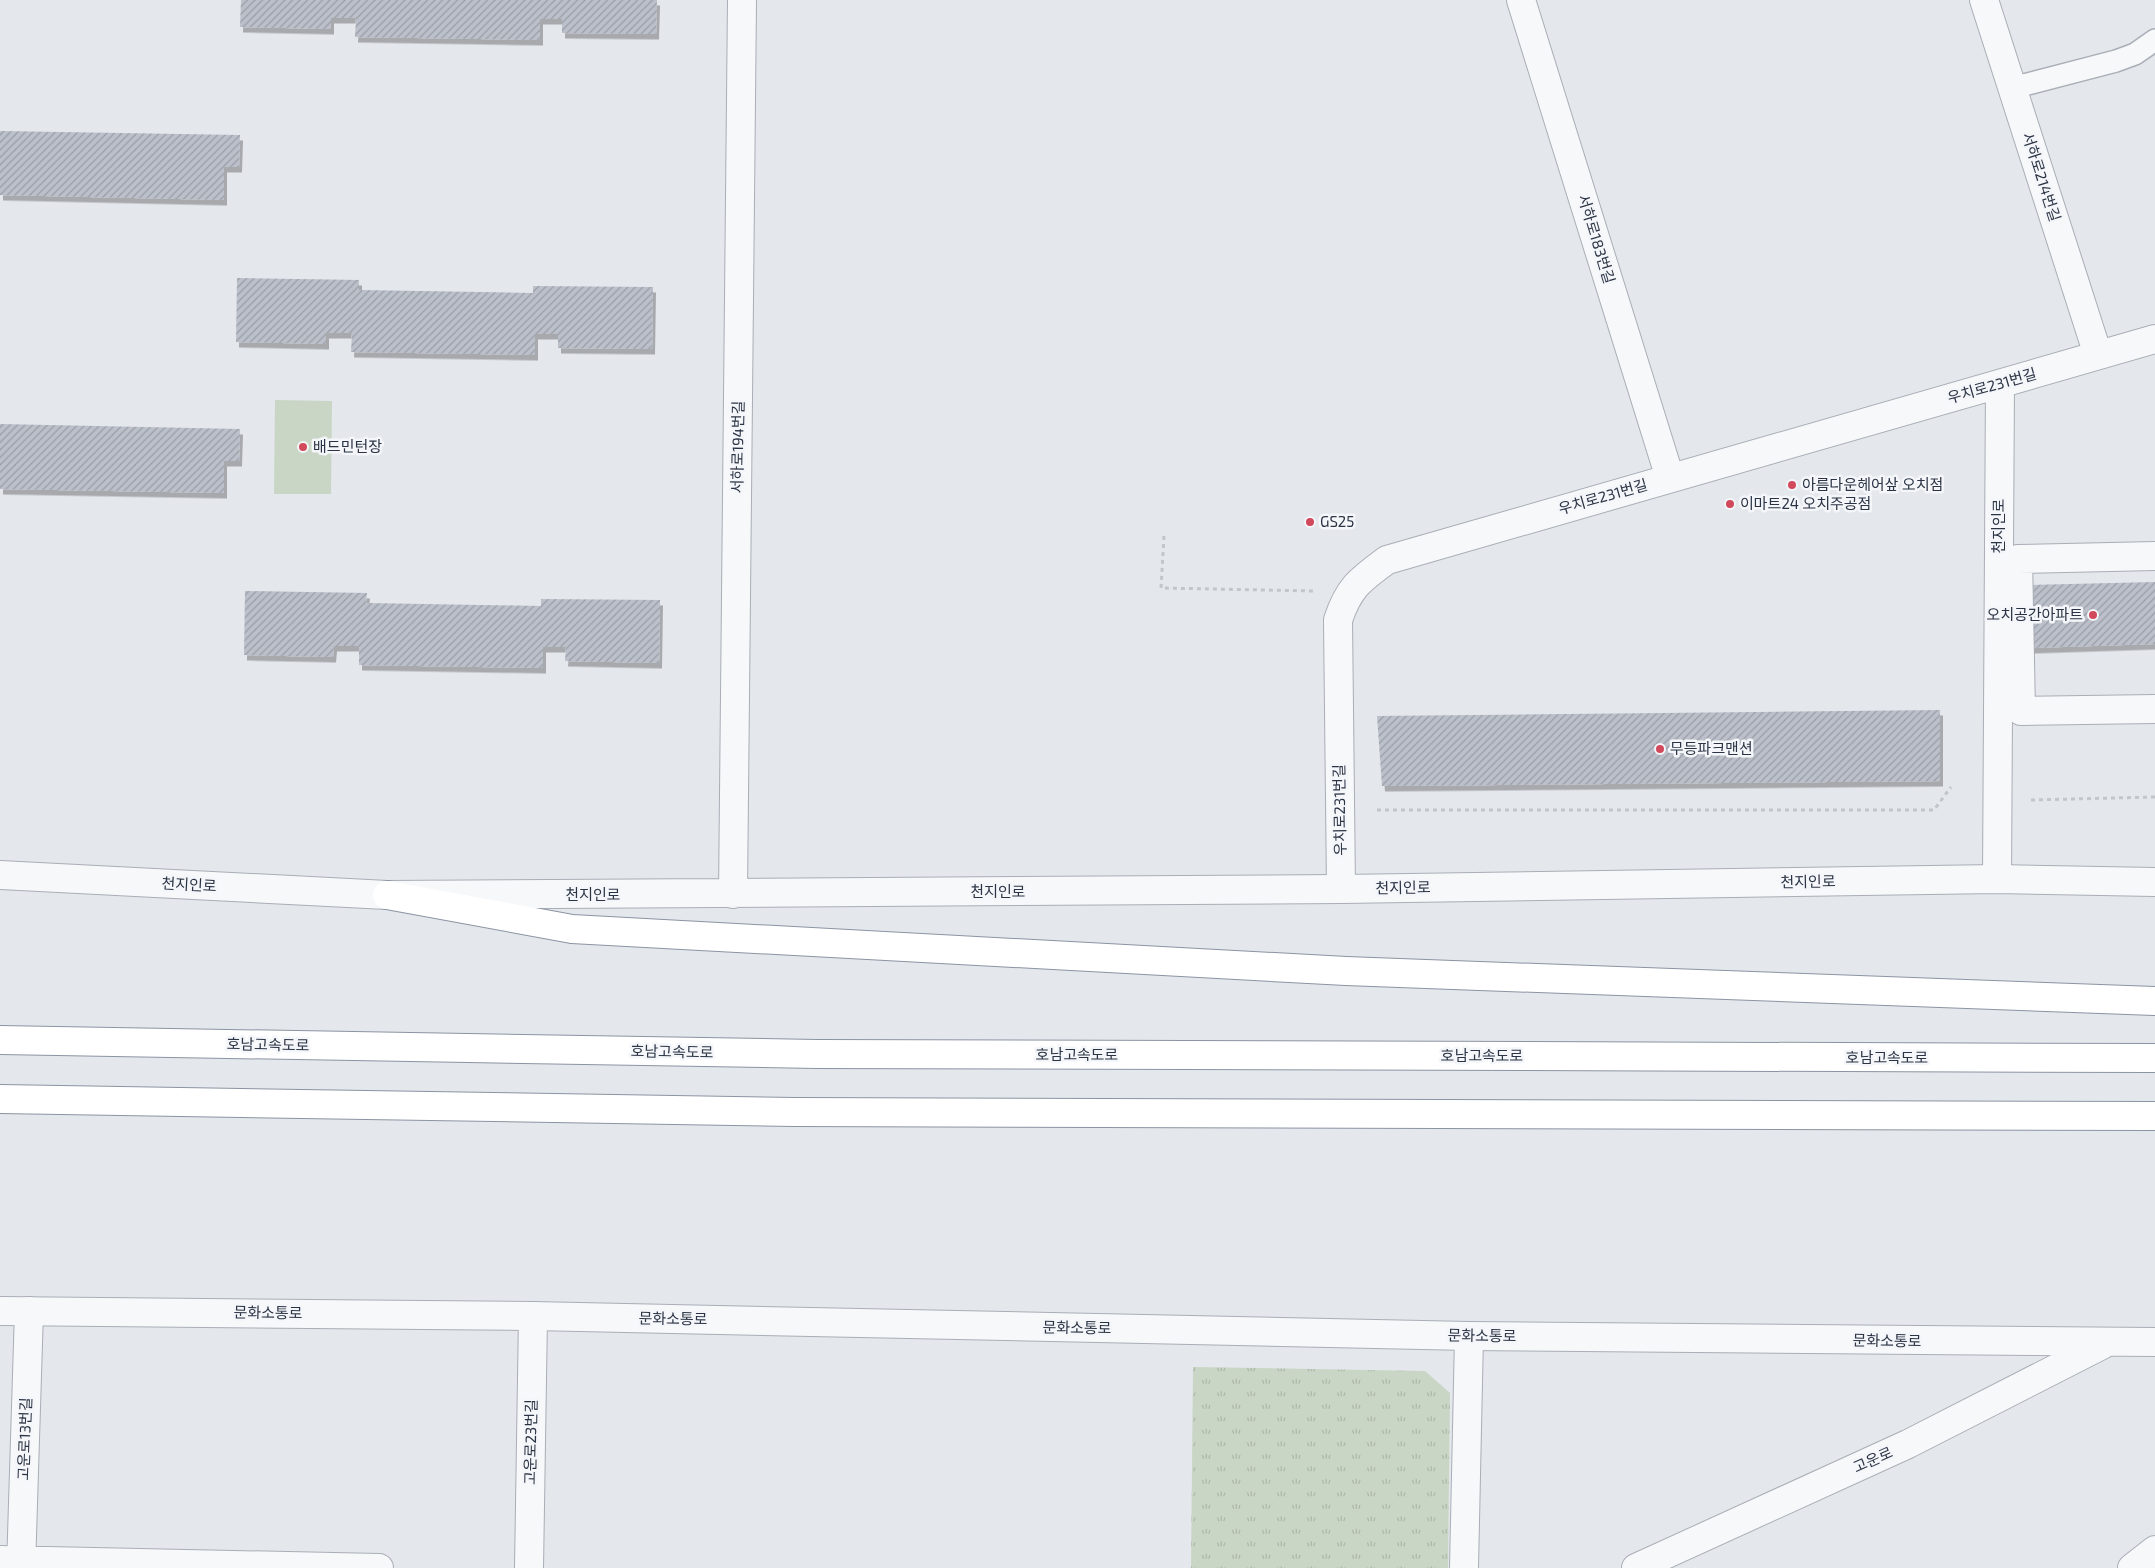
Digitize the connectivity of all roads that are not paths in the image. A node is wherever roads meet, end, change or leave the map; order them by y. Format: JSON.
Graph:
{"nodes":[{"id":1,"x":742,"y":0,"type":"edge"},
{"id":2,"x":1521,"y":0,"type":"edge"},
{"id":3,"x":1984,"y":0,"type":"edge"},
{"id":4,"x":2155,"y":40,"type":"edge"},
{"id":5,"x":2012,"y":88,"type":"junction"},
{"id":6,"x":2155,"y":339,"type":"edge"},
{"id":7,"x":2098,"y":355,"type":"junction"},
{"id":8,"x":2000,"y":384,"type":"junction"},
{"id":9,"x":1670,"y":478,"type":"junction"},
{"id":10,"x":2155,"y":556,"type":"edge"},
{"id":11,"x":2155,"y":708,"type":"edge"},
{"id":12,"x":0,"y":875,"type":"edge"},
{"id":13,"x":1997,"y":879,"type":"junction"},
{"id":14,"x":2155,"y":882,"type":"edge"},
{"id":15,"x":1341,"y":889,"type":"junction"},
{"id":16,"x":733,"y":894,"type":"junction"},
{"id":17,"x":386,"y":895,"type":"junction"},
{"id":18,"x":2155,"y":1001,"type":"edge"},
{"id":19,"x":0,"y":1040,"type":"edge"},
{"id":20,"x":2155,"y":1058,"type":"edge"},
{"id":21,"x":0,"y":1099,"type":"edge"},
{"id":22,"x":2155,"y":1116,"type":"edge"},
{"id":23,"x":0,"y":1311,"type":"edge"},
{"id":24,"x":29,"y":1311,"type":"junction"},
{"id":25,"x":533,"y":1316,"type":"junction"},
{"id":26,"x":1469,"y":1336,"type":"junction"},
{"id":27,"x":2155,"y":1342,"type":"edge"},
{"id":28,"x":2106,"y":1343,"type":"junction"},
{"id":29,"x":2155,"y":1550,"type":"edge"},
{"id":30,"x":14,"y":1563,"type":"edge"},
{"id":31,"x":379,"y":1568,"type":"edge"},
{"id":32,"x":529,"y":1568,"type":"edge"},
{"id":33,"x":1464,"y":1568,"type":"edge"},
{"id":34,"x":1636,"y":1568,"type":"edge"},
{"id":35,"x":2132,"y":1568,"type":"edge"}],
"edges":[{"from":1,"to":16,"type":"street","name":"서하로194번길"},
{"from":2,"to":9,"type":"street","name":"서하로183번길"},
{"from":3,"to":5,"type":"street","name":"서하로214번길"},
{"from":4,"to":5,"type":"lane"},
{"from":5,"to":7,"type":"street","name":"서하로214번길"},
{"from":6,"to":7,"type":"street","name":"우치로231번길"},
{"from":7,"to":8,"type":"street","name":"우치로231번길"},
{"from":8,"to":9,"type":"street","name":"우치로231번길"},
{"from":8,"to":13,"type":"street","name":"천지인로"},
{"from":9,"to":15,"type":"street","name":"우치로231번길"},
{"from":10,"to":11,"type":"street"},
{"from":12,"to":17,"type":"street","name":"천지인로"},
{"from":13,"to":14,"type":"street","name":"천지인로"},
{"from":13,"to":15,"type":"street","name":"천지인로"},
{"from":15,"to":16,"type":"street","name":"천지인로"},
{"from":16,"to":17,"type":"street","name":"천지인로"},
{"from":17,"to":18,"type":"highway"},
{"from":19,"to":20,"type":"highway","name":"호남고속도로"},
{"from":21,"to":22,"type":"highway"},
{"from":23,"to":24,"type":"street","name":"문화소통로"},
{"from":24,"to":25,"type":"street","name":"문화소통로"},
{"from":24,"to":30,"type":"street","name":"고운로13번길"},
{"from":25,"to":26,"type":"street","name":"문화소통로"},
{"from":25,"to":32,"type":"street","name":"고운로23번길"},
{"from":26,"to":28,"type":"street","name":"문화소통로"},
{"from":26,"to":33,"type":"street"},
{"from":27,"to":28,"type":"street","name":"문화소통로"},
{"from":28,"to":34,"type":"street","name":"고운로"},
{"from":29,"to":35,"type":"street"},
{"from":30,"to":31,"type":"street"}]}
